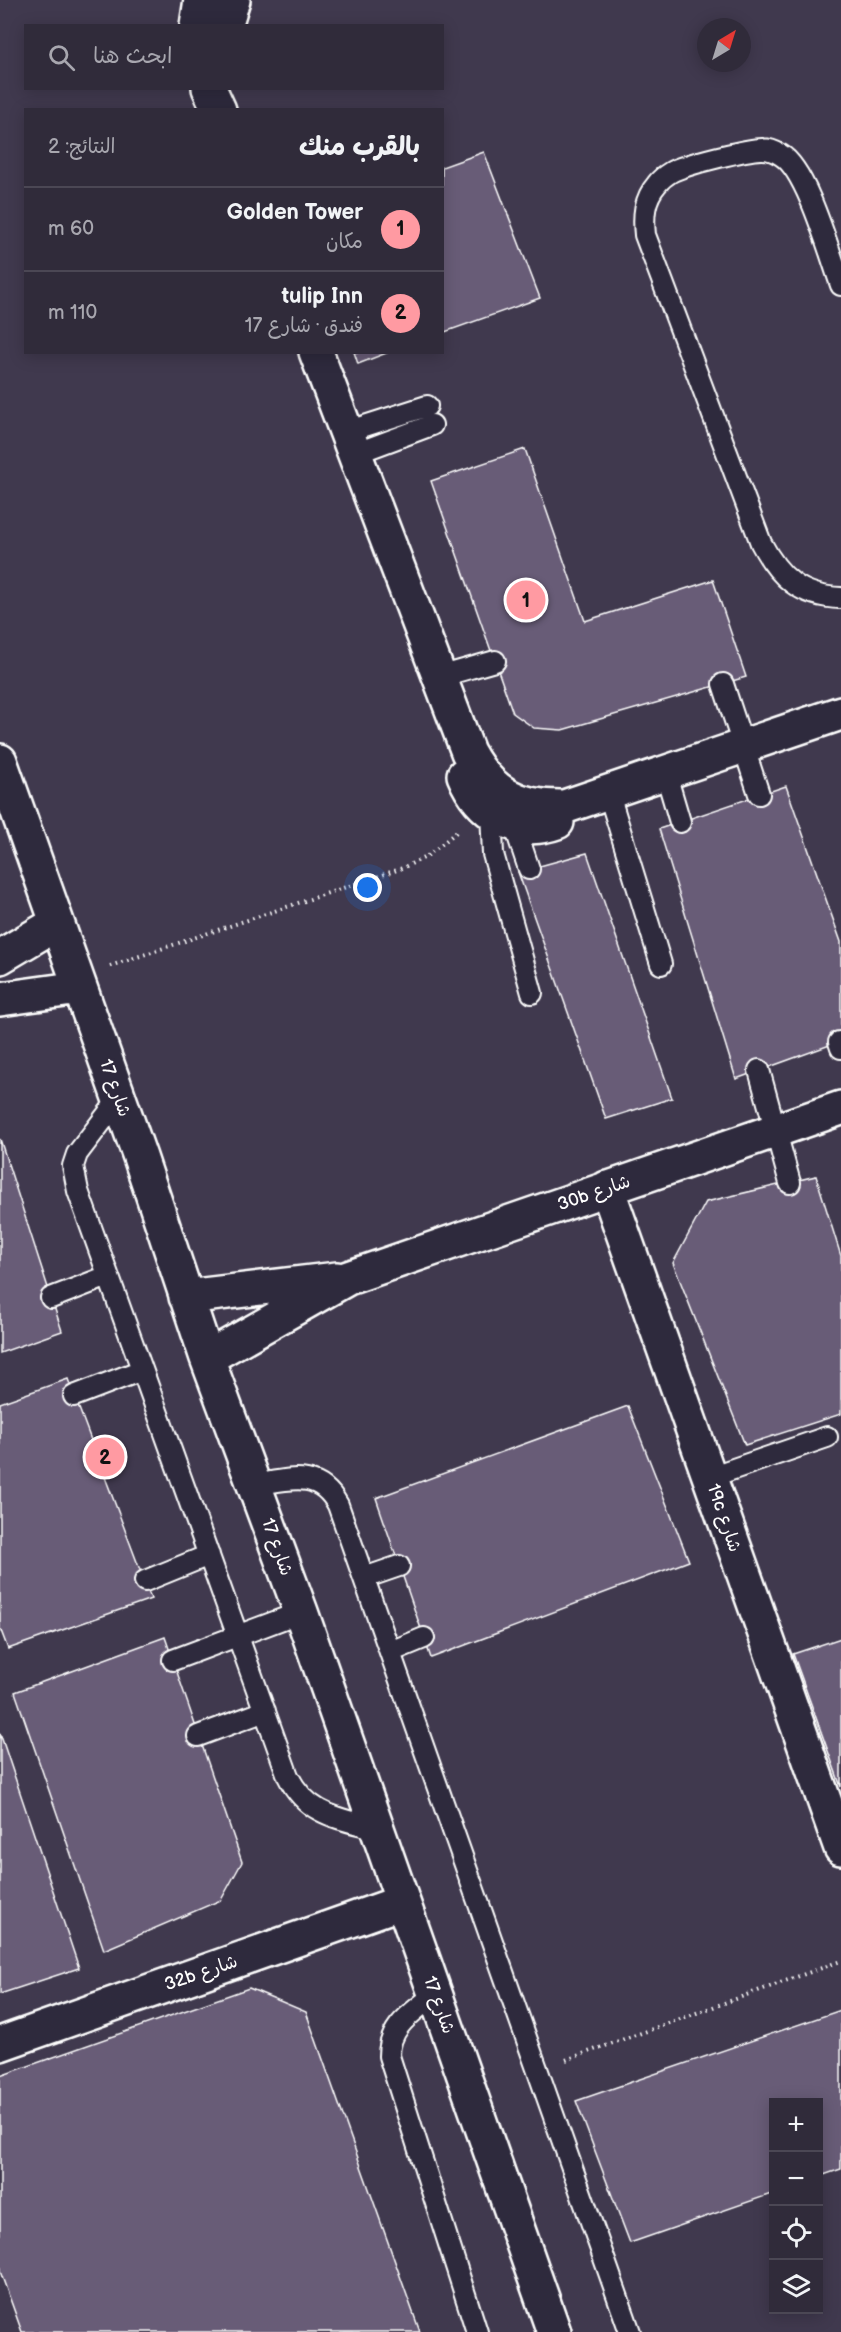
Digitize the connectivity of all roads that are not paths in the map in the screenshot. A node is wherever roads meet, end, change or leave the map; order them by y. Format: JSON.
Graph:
{"nodes":[{"id":1,"x":201,"y":0,"type":"edge"},
{"id":2,"x":233,"y":0,"type":"edge"},
{"id":3,"x":197,"y":24,"type":"edge"},
{"id":4,"x":226,"y":24,"type":"edge"},
{"id":5,"x":210,"y":90,"type":"edge"},
{"id":6,"x":226,"y":90,"type":"edge"},
{"id":7,"x":218,"y":108,"type":"edge"},
{"id":8,"x":230,"y":108,"type":"edge"},
{"id":9,"x":841,"y":285,"type":"edge"},
{"id":10,"x":317,"y":354,"type":"edge"},
{"id":11,"x":430,"y":416,"type":"dead end"},
{"id":12,"x":350,"y":443,"type":"junction"},
{"id":13,"x":841,"y":598,"type":"edge"},
{"id":14,"x":495,"y":661,"type":"dead end"},
{"id":15,"x":439,"y":677,"type":"junction"},
{"id":16,"x":723,"y":684,"type":"dead end"},
{"id":17,"x":841,"y":713,"type":"edge"},
{"id":18,"x":459,"y":730,"type":"junction"},
{"id":19,"x":744,"y":746,"type":"junction"},
{"id":20,"x":0,"y":762,"type":"edge"},
{"id":21,"x":665,"y":771,"type":"junction"},
{"id":22,"x":602,"y":794,"type":"junction"},
{"id":23,"x":759,"y":794,"type":"dead end"},
{"id":24,"x":496,"y":814,"type":"junction"},
{"id":25,"x":680,"y":822,"type":"dead end"},
{"id":26,"x":529,"y":869,"type":"dead end"},
{"id":27,"x":57,"y":923,"type":"junction"},
{"id":28,"x":0,"y":957,"type":"edge"},
{"id":29,"x":661,"y":964,"type":"dead end"},
{"id":30,"x":78,"y":983,"type":"junction"},
{"id":31,"x":532,"y":993,"type":"dead end"},
{"id":32,"x":0,"y":999,"type":"edge"},
{"id":33,"x":759,"y":1070,"type":"dead end"},
{"id":34,"x":119,"y":1099,"type":"junction"},
{"id":35,"x":841,"y":1108,"type":"edge"},
{"id":36,"x":776,"y":1130,"type":"junction"},
{"id":37,"x":790,"y":1183,"type":"dead end"},
{"id":38,"x":607,"y":1188,"type":"junction"},
{"id":39,"x":108,"y":1276,"type":"junction"},
{"id":40,"x":348,"y":1278,"type":"junction"},
{"id":41,"x":186,"y":1297,"type":"junction"},
{"id":42,"x":51,"y":1298,"type":"dead end"},
{"id":43,"x":207,"y":1358,"type":"junction"},
{"id":44,"x":142,"y":1370,"type":"junction"},
{"id":45,"x":74,"y":1396,"type":"dead end"},
{"id":46,"x":827,"y":1437,"type":"dead end"},
{"id":47,"x":710,"y":1477,"type":"junction"},
{"id":48,"x":254,"y":1485,"type":"junction"},
{"id":49,"x":209,"y":1555,"type":"junction"},
{"id":50,"x":399,"y":1566,"type":"dead end"},
{"id":51,"x":364,"y":1578,"type":"junction"},
{"id":52,"x":145,"y":1581,"type":"dead end"},
{"id":53,"x":301,"y":1612,"type":"junction"},
{"id":54,"x":238,"y":1635,"type":"junction"},
{"id":55,"x":424,"y":1638,"type":"dead end"},
{"id":56,"x":390,"y":1652,"type":"junction"},
{"id":57,"x":173,"y":1660,"type":"dead end"},
{"id":58,"x":265,"y":1710,"type":"junction"},
{"id":59,"x":198,"y":1736,"type":"dead end"},
{"id":60,"x":377,"y":1829,"type":"junction"},
{"id":61,"x":841,"y":1848,"type":"edge"},
{"id":62,"x":402,"y":1902,"type":"junction"},
{"id":63,"x":435,"y":1994,"type":"junction"},
{"id":64,"x":0,"y":2044,"type":"edge"},
{"id":65,"x":477,"y":2332,"type":"edge"},
{"id":66,"x":554,"y":2332,"type":"edge"},
{"id":67,"x":630,"y":2332,"type":"edge"}],
"edges":[{"from":1,"to":3,"type":"street"},
{"from":2,"to":4,"type":"street"},
{"from":5,"to":7,"type":"street"},
{"from":6,"to":8,"type":"street"},
{"from":9,"to":13,"type":"lane"},
{"from":10,"to":12,"type":"street"},
{"from":11,"to":12,"type":"lane"},
{"from":12,"to":15,"type":"street"},
{"from":14,"to":15,"type":"lane"},
{"from":15,"to":18,"type":"street"},
{"from":16,"to":19,"type":"lane"},
{"from":17,"to":19,"type":"street"},
{"from":18,"to":22,"type":"street"},
{"from":18,"to":24,"type":"street"},
{"from":19,"to":21,"type":"street"},
{"from":19,"to":23,"type":"lane"},
{"from":20,"to":27,"type":"street","name":"شارع 17"},
{"from":21,"to":22,"type":"street"},
{"from":21,"to":25,"type":"lane"},
{"from":22,"to":24,"type":"street"},
{"from":22,"to":29,"type":"lane"},
{"from":24,"to":26,"type":"lane"},
{"from":24,"to":31,"type":"lane"},
{"from":27,"to":28,"type":"street"},
{"from":27,"to":30,"type":"street","name":"شارع 17"},
{"from":30,"to":32,"type":"street"},
{"from":30,"to":34,"type":"street","name":"شارع 17"},
{"from":33,"to":36,"type":"lane"},
{"from":34,"to":39,"type":"lane"},
{"from":34,"to":41,"type":"street","name":"شارع 17"},
{"from":35,"to":36,"type":"street","name":"30b شارع"},
{"from":36,"to":37,"type":"lane"},
{"from":36,"to":38,"type":"street","name":"30b شارع"},
{"from":38,"to":40,"type":"street","name":"30b شارع"},
{"from":38,"to":47,"type":"street","name":"19c شارع"},
{"from":39,"to":42,"type":"lane"},
{"from":39,"to":44,"type":"lane"},
{"from":40,"to":41,"type":"street","name":"30b شارع"},
{"from":40,"to":43,"type":"street","name":"30b شارع"},
{"from":41,"to":43,"type":"street","name":"شارع 17"},
{"from":43,"to":48,"type":"street","name":"شارع 17"},
{"from":44,"to":45,"type":"lane"},
{"from":44,"to":49,"type":"lane"},
{"from":46,"to":47,"type":"lane"},
{"from":47,"to":61,"type":"street","name":"19c شارع"},
{"from":48,"to":51,"type":"lane"},
{"from":48,"to":53,"type":"street","name":"شارع 17"},
{"from":49,"to":52,"type":"lane"},
{"from":49,"to":54,"type":"lane"},
{"from":50,"to":51,"type":"lane"},
{"from":51,"to":56,"type":"lane"},
{"from":53,"to":54,"type":"lane"},
{"from":53,"to":60,"type":"street","name":"شارع 17"},
{"from":54,"to":57,"type":"lane"},
{"from":54,"to":58,"type":"lane"},
{"from":55,"to":56,"type":"lane"},
{"from":56,"to":67,"type":"lane"},
{"from":58,"to":59,"type":"lane"},
{"from":58,"to":60,"type":"lane"},
{"from":60,"to":62,"type":"street","name":"شارع 17"},
{"from":62,"to":63,"type":"street","name":"شارع 17"},
{"from":62,"to":64,"type":"street","name":"32b شارع"},
{"from":63,"to":65,"type":"lane"},
{"from":63,"to":66,"type":"street","name":"شارع 17"}]}
